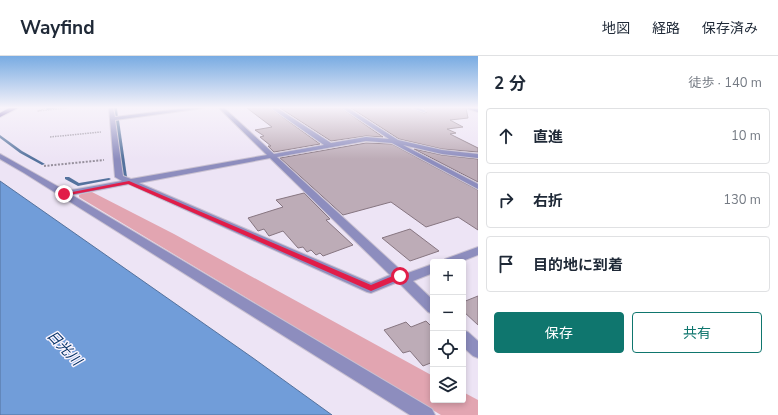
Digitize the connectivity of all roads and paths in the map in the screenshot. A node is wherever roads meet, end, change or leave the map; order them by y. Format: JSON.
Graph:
{"nodes":[{"id":1,"x":113,"y":125,"type":"edge"},
{"id":2,"x":238,"y":125,"type":"edge"},
{"id":3,"x":298,"y":125,"type":"edge"},
{"id":4,"x":371,"y":125,"type":"edge"},
{"id":5,"x":114,"y":131,"type":"junction"},
{"id":6,"x":50,"y":138,"type":"dead end"},
{"id":7,"x":395,"y":140,"type":"junction"},
{"id":8,"x":329,"y":145,"type":"junction"},
{"id":9,"x":0,"y":156,"type":"edge"},
{"id":10,"x":270,"y":156,"type":"junction"},
{"id":11,"x":478,"y":156,"type":"edge"},
{"id":12,"x":117,"y":158,"type":"junction"},
{"id":13,"x":28,"y":172,"type":"junction"},
{"id":14,"x":129,"y":182,"type":"junction"},
{"id":15,"x":478,"y":187,"type":"edge"},
{"id":16,"x":64,"y":194,"type":"junction"},
{"id":17,"x":478,"y":251,"type":"edge"},
{"id":18,"x":457,"y":259,"type":"edge"},
{"id":19,"x":430,"y":269,"type":"edge"},
{"id":20,"x":401,"y":278,"type":"junction"},
{"id":21,"x":430,"y":305,"type":"edge"},
{"id":22,"x":466,"y":340,"type":"edge"},
{"id":23,"x":478,"y":351,"type":"edge"},
{"id":24,"x":426,"y":415,"type":"edge"}],
"edges":[{"from":1,"to":5,"type":"street"},
{"from":2,"to":10,"type":"street"},
{"from":3,"to":8,"type":"street"},
{"from":4,"to":7,"type":"street"},
{"from":5,"to":6,"type":"path"},
{"from":5,"to":12,"type":"street"},
{"from":7,"to":8,"type":"street"},
{"from":7,"to":11,"type":"street"},
{"from":7,"to":15,"type":"street"},
{"from":8,"to":10,"type":"street"},
{"from":9,"to":13,"type":"street"},
{"from":10,"to":14,"type":"street"},
{"from":10,"to":20,"type":"street"},
{"from":12,"to":13,"type":"path"},
{"from":12,"to":14,"type":"street"},
{"from":13,"to":16,"type":"street"},
{"from":14,"to":16,"type":"street"},
{"from":14,"to":20,"type":"street"},
{"from":16,"to":24,"type":"street"},
{"from":17,"to":18,"type":"street"},
{"from":19,"to":20,"type":"street"},
{"from":20,"to":21,"type":"street"},
{"from":22,"to":23,"type":"street"}]}
